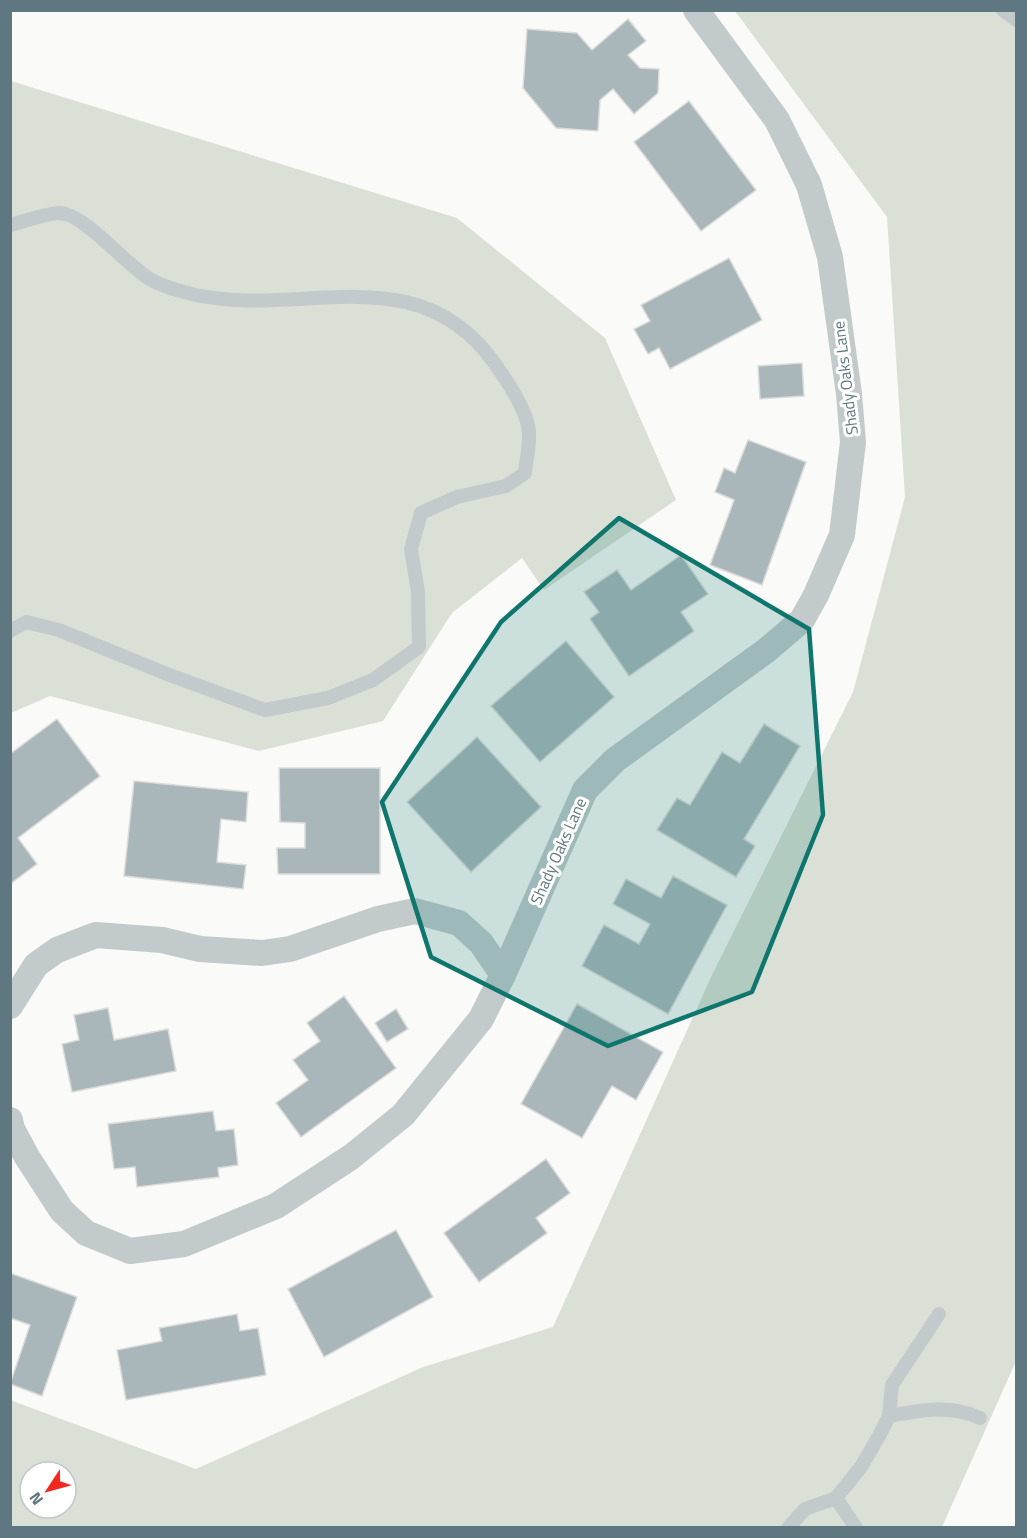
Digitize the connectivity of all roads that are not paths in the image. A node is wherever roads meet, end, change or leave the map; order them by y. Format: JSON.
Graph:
{"nodes":[{"id":1,"x":696,"y":10,"type":"edge"},
{"id":2,"x":1003,"y":10,"type":"edge"},
{"id":3,"x":1017,"y":20,"type":"edge"},
{"id":4,"x":10,"y":225,"type":"edge"},
{"id":5,"x":10,"y":631,"type":"edge"},
{"id":6,"x":503,"y":975,"type":"junction"},
{"id":7,"x":10,"y":1006,"type":"edge"},
{"id":8,"x":10,"y":1120,"type":"edge"},
{"id":9,"x":939,"y":1314,"type":"dead end"},
{"id":10,"x":890,"y":1416,"type":"junction"},
{"id":11,"x":980,"y":1418,"type":"dead end"},
{"id":12,"x":836,"y":1498,"type":"junction"},
{"id":13,"x":788,"y":1527,"type":"edge"},
{"id":14,"x":856,"y":1527,"type":"edge"}],
"edges":[{"from":1,"to":6,"type":"street","name":"Shady Oaks Lane"},
{"from":2,"to":3,"type":"lane"},
{"from":4,"to":5,"type":"lane"},
{"from":6,"to":7,"type":"street"},
{"from":6,"to":8,"type":"street","name":"Shady Oaks Lane"},
{"from":9,"to":10,"type":"lane"},
{"from":10,"to":11,"type":"lane"},
{"from":10,"to":12,"type":"lane"},
{"from":12,"to":13,"type":"lane"},
{"from":12,"to":14,"type":"lane"}]}
